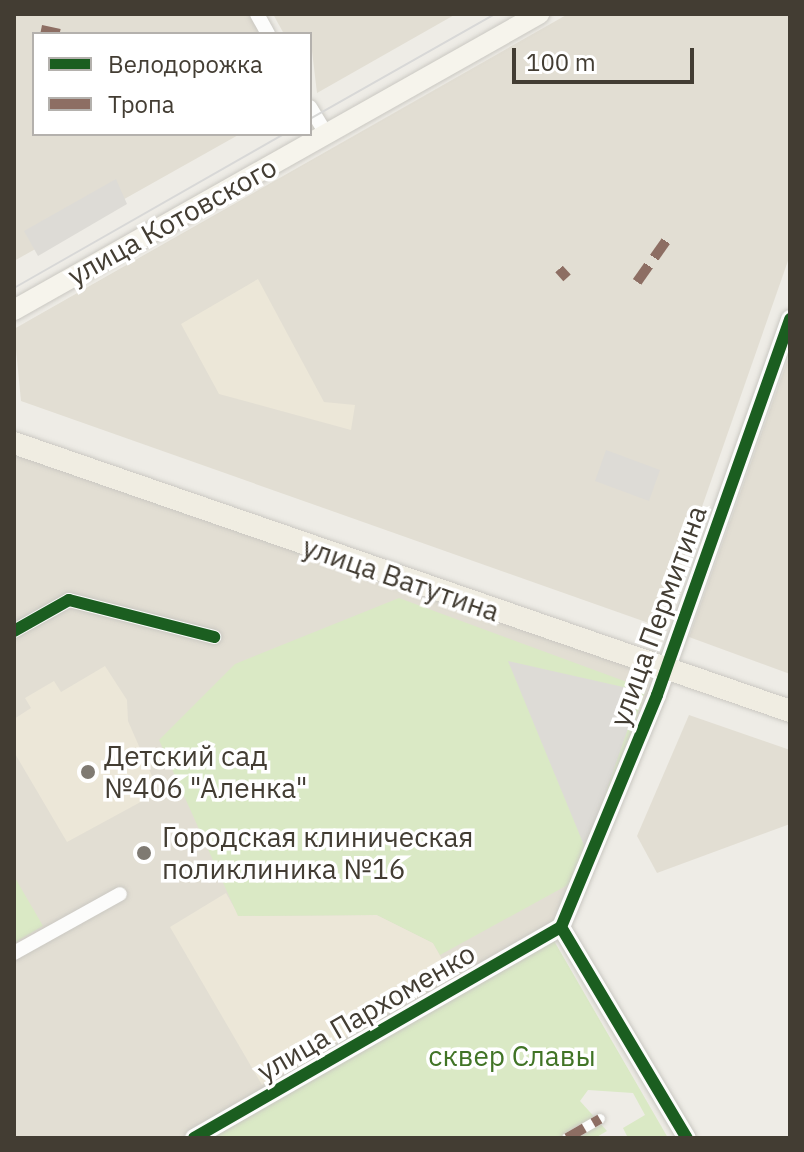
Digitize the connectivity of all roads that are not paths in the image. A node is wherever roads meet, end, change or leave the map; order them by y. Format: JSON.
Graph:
{"nodes":[{"id":1,"x":257,"y":14,"type":"edge"},
{"id":2,"x":539,"y":14,"type":"edge"},
{"id":3,"x":267,"y":32,"type":"edge"},
{"id":4,"x":312,"y":110,"type":"edge"},
{"id":5,"x":326,"y":134,"type":"junction"},
{"id":6,"x":14,"y":310,"type":"edge"},
{"id":7,"x":790,"y":319,"type":"edge"},
{"id":8,"x":14,"y":443,"type":"edge"},
{"id":9,"x":14,"y":631,"type":"edge"},
{"id":10,"x":214,"y":637,"type":"dead end"},
{"id":11,"x":665,"y":670,"type":"junction"},
{"id":12,"x":790,"y":711,"type":"edge"},
{"id":13,"x":120,"y":894,"type":"dead end"},
{"id":14,"x":561,"y":927,"type":"junction"},
{"id":15,"x":14,"y":953,"type":"edge"},
{"id":16,"x":600,"y":1119,"type":"dead end"},
{"id":17,"x":194,"y":1138,"type":"edge"},
{"id":18,"x":567,"y":1138,"type":"edge"},
{"id":19,"x":687,"y":1138,"type":"edge"}],
"edges":[{"from":1,"to":3,"type":"street"},
{"from":2,"to":5,"type":"main road","name":"улица Котовского"},
{"from":4,"to":5,"type":"street"},
{"from":5,"to":6,"type":"main road","name":"улица Котовского"},
{"from":7,"to":11,"type":"street","name":"улица Пермитина"},
{"from":8,"to":11,"type":"main road","name":"улица Ватутина"},
{"from":9,"to":10,"type":"street"},
{"from":11,"to":12,"type":"main road","name":"улица Ватутина"},
{"from":11,"to":14,"type":"street","name":"улица Пермитина"},
{"from":13,"to":15,"type":"street"},
{"from":14,"to":17,"type":"street","name":"улица Пархоменко"},
{"from":14,"to":19,"type":"street"},
{"from":16,"to":18,"type":"street"}]}
